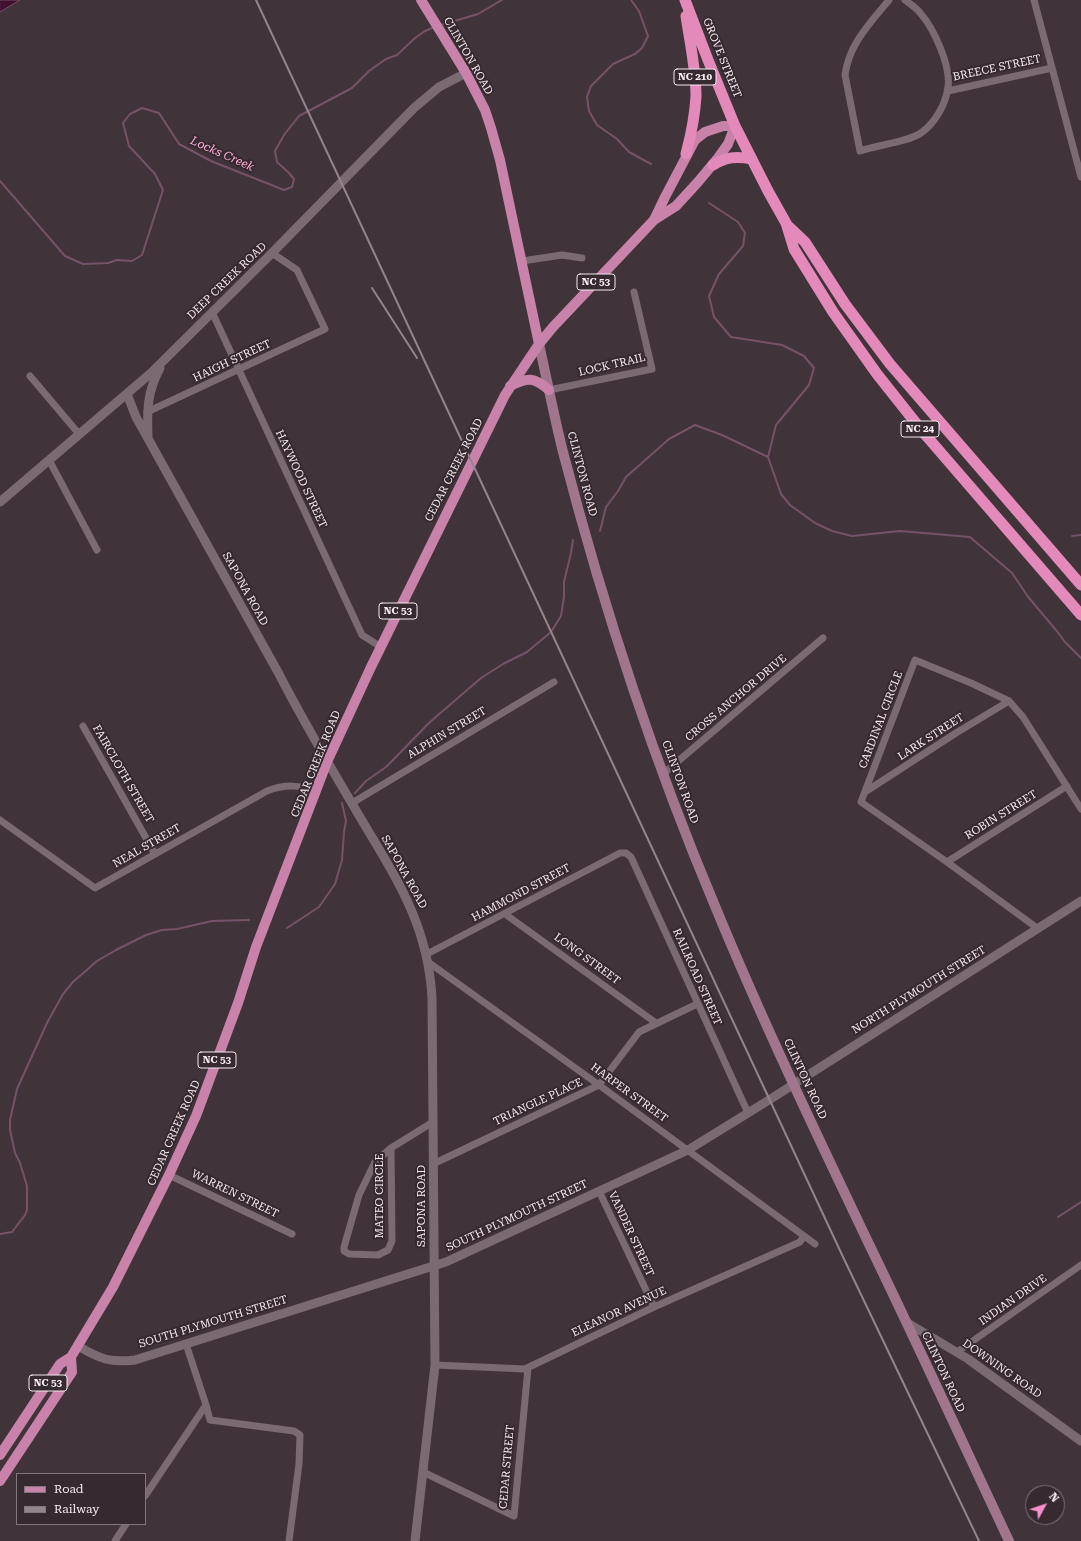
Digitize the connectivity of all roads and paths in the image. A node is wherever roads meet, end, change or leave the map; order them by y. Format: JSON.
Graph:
{"nodes":[{"id":1,"x":421,"y":0,"type":"edge"},
{"id":2,"x":685,"y":0,"type":"edge"},
{"id":3,"x":889,"y":0,"type":"edge"},
{"id":4,"x":905,"y":0,"type":"edge"},
{"id":5,"x":1034,"y":0,"type":"edge"},
{"id":6,"x":1052,"y":68,"type":"junction"},
{"id":7,"x":466,"y":72,"type":"junction"},
{"id":8,"x":948,"y":91,"type":"junction"},
{"id":9,"x":735,"y":126,"type":"junction"},
{"id":10,"x":686,"y":154,"type":"junction"},
{"id":11,"x":752,"y":159,"type":"junction"},
{"id":12,"x":713,"y":165,"type":"junction"},
{"id":13,"x":1081,"y":177,"type":"edge"},
{"id":14,"x":654,"y":220,"type":"junction"},
{"id":15,"x":786,"y":223,"type":"junction"},
{"id":16,"x":272,"y":253,"type":"junction"},
{"id":17,"x":582,"y":258,"type":"dead end"},
{"id":18,"x":522,"y":261,"type":"junction"},
{"id":19,"x":634,"y":292,"type":"dead end"},
{"id":20,"x":212,"y":312,"type":"junction"},
{"id":21,"x":539,"y":344,"type":"junction"},
{"id":22,"x":163,"y":360,"type":"junction"},
{"id":23,"x":239,"y":369,"type":"junction"},
{"id":24,"x":30,"y":376,"type":"dead end"},
{"id":25,"x":510,"y":386,"type":"junction"},
{"id":26,"x":549,"y":390,"type":"junction"},
{"id":27,"x":127,"y":394,"type":"junction"},
{"id":28,"x":147,"y":412,"type":"junction"},
{"id":29,"x":79,"y":434,"type":"junction"},
{"id":30,"x":148,"y":438,"type":"junction"},
{"id":31,"x":49,"y":460,"type":"junction"},
{"id":32,"x":0,"y":502,"type":"edge"},
{"id":33,"x":98,"y":550,"type":"dead end"},
{"id":34,"x":1081,"y":585,"type":"edge"},
{"id":35,"x":1081,"y":616,"type":"edge"},
{"id":36,"x":823,"y":638,"type":"dead end"},
{"id":37,"x":381,"y":647,"type":"junction"},
{"id":38,"x":554,"y":682,"type":"dead end"},
{"id":39,"x":1009,"y":701,"type":"junction"},
{"id":40,"x":83,"y":726,"type":"dead end"},
{"id":41,"x":327,"y":762,"type":"junction"},
{"id":42,"x":664,"y":774,"type":"junction"},
{"id":43,"x":1067,"y":786,"type":"junction"},
{"id":44,"x":317,"y":791,"type":"junction"},
{"id":45,"x":865,"y":792,"type":"junction"},
{"id":46,"x":352,"y":803,"type":"junction"},
{"id":47,"x":1081,"y":809,"type":"edge"},
{"id":48,"x":0,"y":820,"type":"edge"},
{"id":49,"x":626,"y":853,"type":"joint"},
{"id":50,"x":155,"y":854,"type":"junction"},
{"id":51,"x":947,"y":862,"type":"junction"},
{"id":52,"x":1081,"y":901,"type":"edge"},
{"id":53,"x":505,"y":914,"type":"junction"},
{"id":54,"x":1037,"y":928,"type":"junction"},
{"id":55,"x":427,"y":958,"type":"junction"},
{"id":56,"x":697,"y":1004,"type":"junction"},
{"id":57,"x":656,"y":1023,"type":"junction"},
{"id":58,"x":793,"y":1084,"type":"junction"},
{"id":59,"x":599,"y":1085,"type":"junction"},
{"id":60,"x":769,"y":1100,"type":"joint"},
{"id":61,"x":748,"y":1113,"type":"junction"},
{"id":62,"x":433,"y":1122,"type":"junction"},
{"id":63,"x":391,"y":1148,"type":"junction"},
{"id":64,"x":688,"y":1150,"type":"junction"},
{"id":65,"x":433,"y":1164,"type":"junction"},
{"id":66,"x":169,"y":1175,"type":"junction"},
{"id":67,"x":599,"y":1191,"type":"junction"},
{"id":68,"x":292,"y":1234,"type":"dead end"},
{"id":69,"x":804,"y":1236,"type":"junction"},
{"id":70,"x":815,"y":1244,"type":"dead end"},
{"id":71,"x":1081,"y":1265,"type":"edge"},
{"id":72,"x":434,"y":1266,"type":"junction"},
{"id":73,"x":654,"y":1307,"type":"junction"},
{"id":74,"x":906,"y":1322,"type":"junction"},
{"id":75,"x":186,"y":1344,"type":"junction"},
{"id":76,"x":78,"y":1346,"type":"junction"},
{"id":77,"x":957,"y":1352,"type":"junction"},
{"id":78,"x":71,"y":1357,"type":"junction"},
{"id":79,"x":435,"y":1365,"type":"junction"},
{"id":80,"x":528,"y":1368,"type":"junction"},
{"id":81,"x":206,"y":1405,"type":"junction"},
{"id":82,"x":1081,"y":1441,"type":"edge"},
{"id":83,"x":0,"y":1455,"type":"edge"},
{"id":84,"x":423,"y":1472,"type":"junction"},
{"id":85,"x":0,"y":1481,"type":"edge"},
{"id":86,"x":146,"y":1495,"type":"edge"},
{"id":87,"x":125,"y":1525,"type":"edge"},
{"id":88,"x":115,"y":1541,"type":"edge"},
{"id":89,"x":289,"y":1541,"type":"edge"},
{"id":90,"x":415,"y":1541,"type":"edge"},
{"id":91,"x":1009,"y":1541,"type":"edge"}],
"edges":[{"from":1,"to":7,"type":"main road","name":"CLINTON ROAD"},
{"from":2,"to":9,"type":"highway","name":"GROVE STREET","number":"NC 24"},
{"from":2,"to":10,"type":"highway","number":"NC 210"},
{"from":3,"to":8,"type":"street"},
{"from":4,"to":8,"type":"street"},
{"from":5,"to":6,"type":"street"},
{"from":6,"to":8,"type":"street","name":"BREECE STREET"},
{"from":6,"to":13,"type":"street"},
{"from":7,"to":16,"type":"street","name":"DEEP CREEK ROAD"},
{"from":7,"to":18,"type":"main road","name":"CLINTON ROAD"},
{"from":9,"to":10,"type":"main road","name":"CEDAR CREEK ROAD","number":"NC 53"},
{"from":9,"to":11,"type":"highway","number":"NC 24"},
{"from":9,"to":12,"type":"main road","name":"CEDAR CREEK ROAD","number":"NC 53"},
{"from":10,"to":14,"type":"main road","name":"CEDAR CREEK ROAD","number":"NC 53"},
{"from":11,"to":12,"type":"highway"},
{"from":11,"to":15,"type":"highway","number":"NC 24"},
{"from":12,"to":14,"type":"main road","name":"CEDAR CREEK ROAD","number":"NC 53"},
{"from":14,"to":21,"type":"main road","name":"CEDAR CREEK ROAD","number":"NC 53"},
{"from":15,"to":34,"type":"highway","number":"NC 24"},
{"from":15,"to":35,"type":"highway","number":"NC 24"},
{"from":16,"to":20,"type":"street","name":"DEEP CREEK ROAD"},
{"from":16,"to":23,"type":"street","name":"HAIGH STREET"},
{"from":17,"to":18,"type":"street"},
{"from":18,"to":21,"type":"main road","name":"CLINTON ROAD"},
{"from":19,"to":26,"type":"street","name":"LOCK TRAIL"},
{"from":20,"to":22,"type":"street","name":"DEEP CREEK ROAD"},
{"from":20,"to":23,"type":"street","name":"HAYWOOD STREET"},
{"from":21,"to":25,"type":"main road","name":"CEDAR CREEK ROAD","number":"NC 53"},
{"from":21,"to":26,"type":"main road","name":"CLINTON ROAD"},
{"from":22,"to":27,"type":"street","name":"DEEP CREEK ROAD"},
{"from":22,"to":28,"type":"street"},
{"from":23,"to":28,"type":"street","name":"HAIGH STREET"},
{"from":23,"to":37,"type":"street","name":"HAYWOOD STREET"},
{"from":24,"to":29,"type":"street"},
{"from":25,"to":26,"type":"main road"},
{"from":25,"to":37,"type":"main road","name":"CEDAR CREEK ROAD","number":"NC 53"},
{"from":26,"to":42,"type":"main road","name":"CLINTON ROAD"},
{"from":27,"to":29,"type":"street","name":"DEEP CREEK ROAD"},
{"from":27,"to":30,"type":"street","name":"SAPONA ROAD"},
{"from":28,"to":30,"type":"street"},
{"from":29,"to":31,"type":"street","name":"DEEP CREEK ROAD"},
{"from":30,"to":41,"type":"street","name":"SAPONA ROAD"},
{"from":31,"to":32,"type":"street","name":"DEEP CREEK ROAD"},
{"from":31,"to":33,"type":"street"},
{"from":36,"to":42,"type":"street","name":"CROSS ANCHOR DRIVE"},
{"from":37,"to":41,"type":"main road","name":"CEDAR CREEK ROAD","number":"NC 53"},
{"from":38,"to":46,"type":"street","name":"ALPHIN STREET"},
{"from":39,"to":43,"type":"street","name":"CARDINAL CIRCLE"},
{"from":39,"to":45,"type":"street","name":"LARK STREET"},
{"from":39,"to":45,"type":"street","name":"CARDINAL CIRCLE"},
{"from":40,"to":50,"type":"street","name":"FAIRCLOTH STREET"},
{"from":41,"to":44,"type":"main road","name":"CEDAR CREEK ROAD","number":"NC 53"},
{"from":41,"to":46,"type":"street","name":"SAPONA ROAD"},
{"from":42,"to":58,"type":"main road","name":"CLINTON ROAD"},
{"from":43,"to":47,"type":"street","name":"CARDINAL CIRCLE"},
{"from":43,"to":51,"type":"street","name":"ROBIN STREET"},
{"from":44,"to":50,"type":"street","name":"NEAL STREET"},
{"from":44,"to":66,"type":"main road","name":"CEDAR CREEK ROAD","number":"NC 53"},
{"from":45,"to":51,"type":"street"},
{"from":46,"to":55,"type":"street","name":"SAPONA ROAD"},
{"from":48,"to":50,"type":"street","name":"NEAL STREET"},
{"from":49,"to":53,"type":"street","name":"HAMMOND STREET"},
{"from":49,"to":56,"type":"street","name":"RAILROAD STREET"},
{"from":51,"to":54,"type":"street"},
{"from":52,"to":54,"type":"street","name":"NORTH PLYMOUTH STREET"},
{"from":53,"to":55,"type":"street","name":"HAMMOND STREET"},
{"from":53,"to":57,"type":"street","name":"LONG STREET"},
{"from":54,"to":58,"type":"street","name":"NORTH PLYMOUTH STREET"},
{"from":55,"to":59,"type":"street","name":"HARPER STREET"},
{"from":55,"to":62,"type":"street","name":"SAPONA ROAD"},
{"from":56,"to":57,"type":"street","name":"TRIANGLE PLACE"},
{"from":56,"to":61,"type":"street","name":"RAILROAD STREET"},
{"from":57,"to":59,"type":"street","name":"TRIANGLE PLACE"},
{"from":58,"to":60,"type":"street","name":"NORTH PLYMOUTH STREET"},
{"from":58,"to":74,"type":"main road","name":"CLINTON ROAD"},
{"from":59,"to":64,"type":"street","name":"HARPER STREET"},
{"from":59,"to":65,"type":"street","name":"TRIANGLE PLACE"},
{"from":60,"to":61,"type":"street","name":"SOUTH PLYMOUTH STREET"},
{"from":61,"to":64,"type":"street","name":"SOUTH PLYMOUTH STREET"},
{"from":62,"to":63,"type":"street","name":"MATEO CIRCLE"},
{"from":62,"to":65,"type":"street","name":"SAPONA ROAD"},
{"from":63,"to":63,"type":"street","name":"MATEO CIRCLE"},
{"from":64,"to":67,"type":"street","name":"SOUTH PLYMOUTH STREET"},
{"from":64,"to":69,"type":"street","name":"HARPER STREET"},
{"from":65,"to":72,"type":"street","name":"SAPONA ROAD"},
{"from":66,"to":68,"type":"street","name":"WARREN STREET"},
{"from":66,"to":76,"type":"main road","name":"CEDAR CREEK ROAD","number":"NC 53"},
{"from":67,"to":72,"type":"street","name":"SOUTH PLYMOUTH STREET"},
{"from":67,"to":73,"type":"street","name":"VANDER STREET"},
{"from":69,"to":70,"type":"street","name":"HARPER STREET"},
{"from":69,"to":73,"type":"street","name":"ELEANOR AVENUE"},
{"from":71,"to":77,"type":"street","name":"INDIAN DRIVE"},
{"from":72,"to":75,"type":"street","name":"SOUTH PLYMOUTH STREET"},
{"from":72,"to":79,"type":"street","name":"SAPONA ROAD"},
{"from":73,"to":80,"type":"street","name":"ELEANOR AVENUE"},
{"from":74,"to":77,"type":"street","name":"DOWNING ROAD"},
{"from":74,"to":91,"type":"main road","name":"CLINTON ROAD"},
{"from":75,"to":76,"type":"street","name":"SOUTH PLYMOUTH STREET"},
{"from":75,"to":81,"type":"street"},
{"from":76,"to":78,"type":"main road","name":"CEDAR CREEK ROAD","number":"NC 53"},
{"from":77,"to":82,"type":"street","name":"DOWNING ROAD"},
{"from":78,"to":83,"type":"main road","name":"CEDAR CREEK ROAD","number":"NC 53"},
{"from":78,"to":85,"type":"main road","name":"CEDAR CREEK ROAD"},
{"from":79,"to":80,"type":"street","name":"ELEANOR AVENUE"},
{"from":79,"to":84,"type":"street","name":"SAPONA ROAD"},
{"from":80,"to":84,"type":"street","name":"CEDAR STREET"},
{"from":81,"to":86,"type":"street"},
{"from":81,"to":89,"type":"street"},
{"from":84,"to":90,"type":"street","name":"SAPONA ROAD"},
{"from":87,"to":88,"type":"street"}]}
